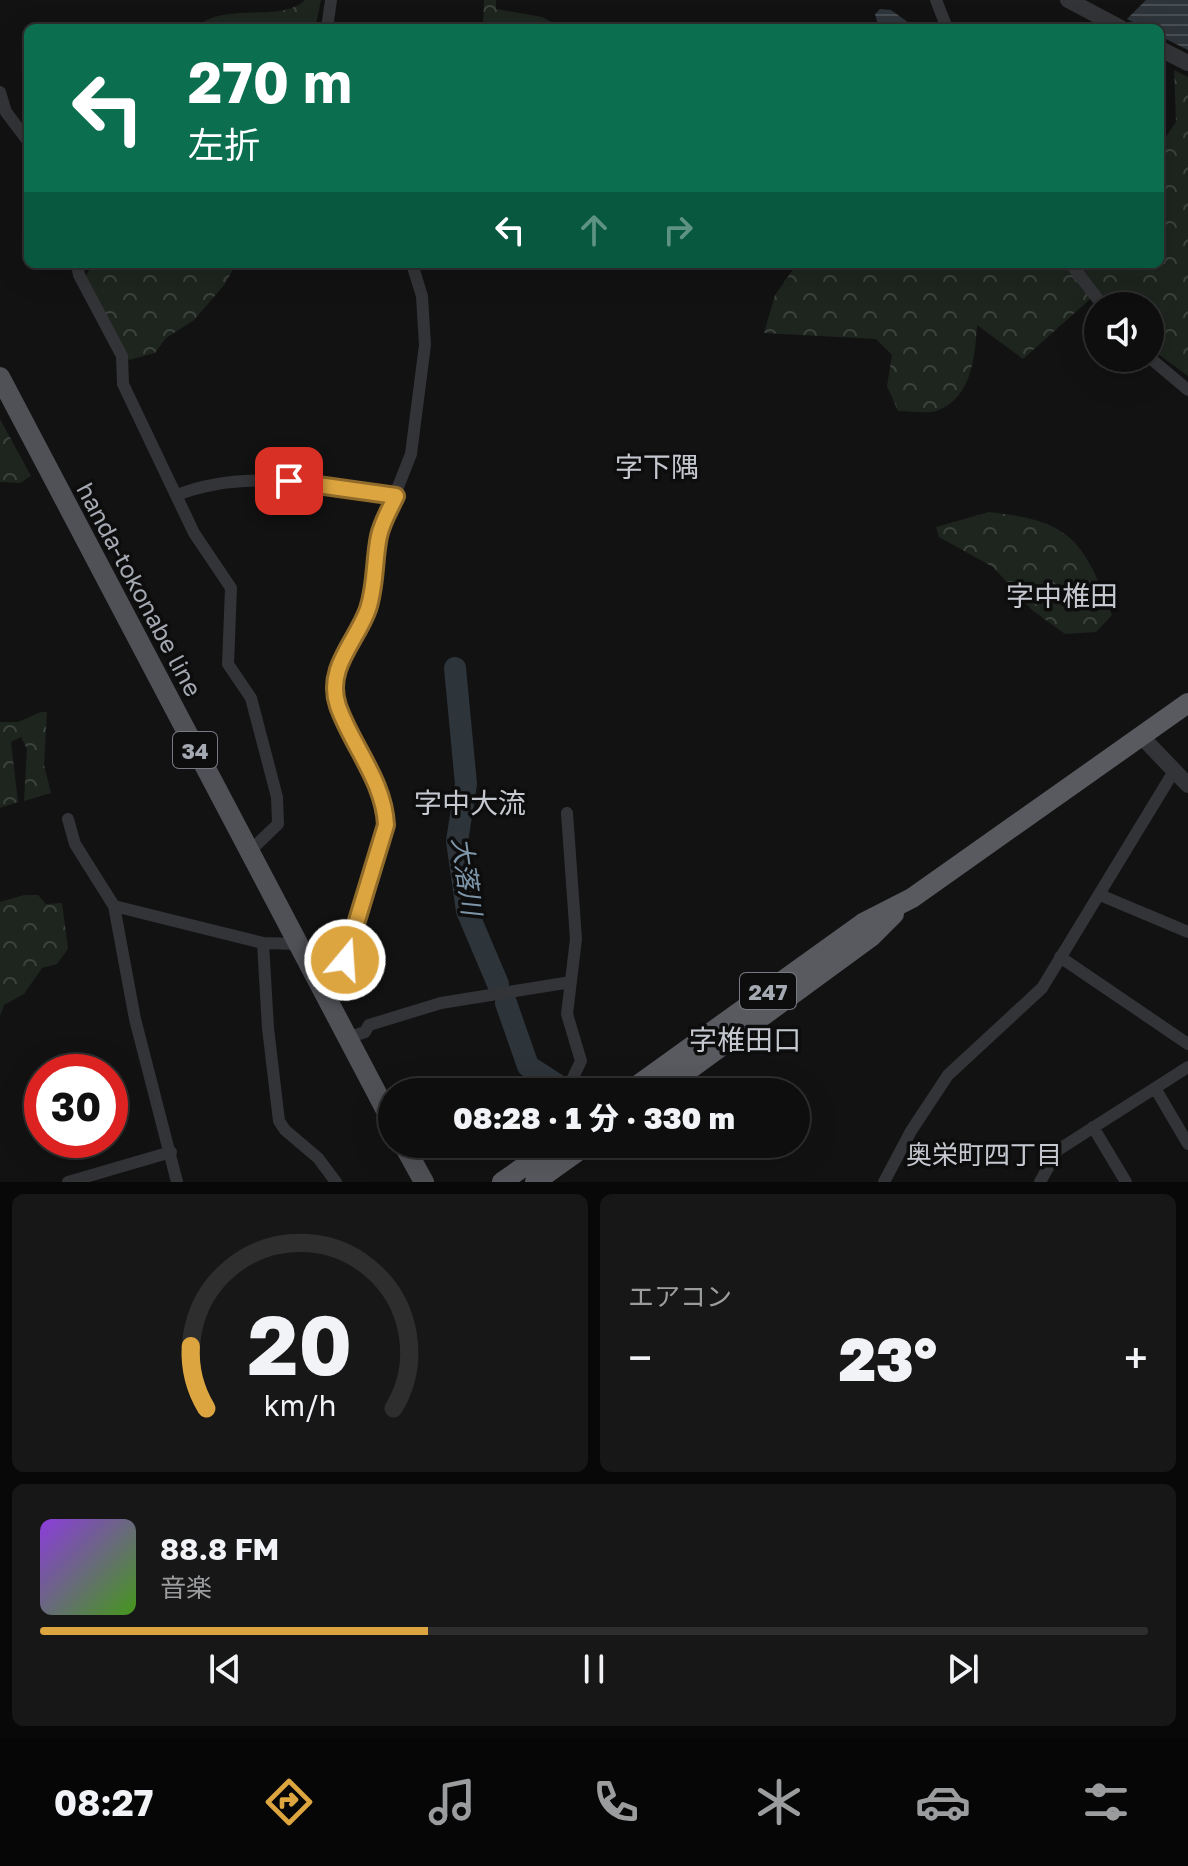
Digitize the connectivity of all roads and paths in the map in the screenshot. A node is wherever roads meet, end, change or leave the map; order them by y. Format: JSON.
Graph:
{"nodes":[{"id":1,"x":331,"y":0,"type":"edge"},
{"id":2,"x":936,"y":0,"type":"edge"},
{"id":3,"x":1068,"y":0,"type":"edge"},
{"id":4,"x":328,"y":24,"type":"edge"},
{"id":5,"x":945,"y":24,"type":"edge"},
{"id":6,"x":1113,"y":24,"type":"edge"},
{"id":7,"x":1164,"y":51,"type":"edge"},
{"id":8,"x":1188,"y":63,"type":"edge"},
{"id":9,"x":0,"y":92,"type":"edge"},
{"id":10,"x":24,"y":136,"type":"edge"},
{"id":11,"x":78,"y":268,"type":"edge"},
{"id":12,"x":413,"y":268,"type":"edge"},
{"id":13,"x":1074,"y":268,"type":"edge"},
{"id":14,"x":1092,"y":292,"type":"edge"},
{"id":15,"x":1164,"y":370,"type":"edge"},
{"id":16,"x":0,"y":377,"type":"edge"},
{"id":17,"x":1188,"y":390,"type":"edge"},
{"id":18,"x":177,"y":495,"type":"junction"},
{"id":19,"x":396,"y":496,"type":"junction"},
{"id":20,"x":1188,"y":703,"type":"edge"},
{"id":21,"x":1141,"y":736,"type":"junction"},
{"id":22,"x":1174,"y":771,"type":"junction"},
{"id":23,"x":1188,"y":785,"type":"edge"},
{"id":24,"x":567,"y":813,"type":"dead end"},
{"id":25,"x":68,"y":819,"type":"dead end"},
{"id":26,"x":249,"y":852,"type":"junction"},
{"id":27,"x":1100,"y":895,"type":"junction"},
{"id":28,"x":912,"y":898,"type":"junction"},
{"id":29,"x":114,"y":906,"type":"junction"},
{"id":30,"x":1188,"y":932,"type":"edge"},
{"id":31,"x":263,"y":943,"type":"junction"},
{"id":32,"x":298,"y":944,"type":"junction"},
{"id":33,"x":1060,"y":957,"type":"junction"},
{"id":34,"x":571,"y":982,"type":"junction"},
{"id":35,"x":320,"y":983,"type":"junction"},
{"id":36,"x":347,"y":1038,"type":"junction"},
{"id":37,"x":1188,"y":1044,"type":"edge"},
{"id":38,"x":1188,"y":1067,"type":"edge"},
{"id":39,"x":573,"y":1078,"type":"edge"},
{"id":40,"x":647,"y":1078,"type":"edge"},
{"id":41,"x":678,"y":1078,"type":"edge"},
{"id":42,"x":1155,"y":1088,"type":"junction"},
{"id":43,"x":378,"y":1096,"type":"edge"},
{"id":44,"x":1093,"y":1127,"type":"junction"},
{"id":45,"x":1188,"y":1144,"type":"edge"},
{"id":46,"x":171,"y":1152,"type":"junction"},
{"id":47,"x":411,"y":1158,"type":"edge"},
{"id":48,"x":536,"y":1158,"type":"edge"},
{"id":49,"x":568,"y":1158,"type":"edge"},
{"id":50,"x":1041,"y":1181,"type":"edge"},
{"id":51,"x":68,"y":1182,"type":"edge"},
{"id":52,"x":177,"y":1182,"type":"edge"},
{"id":53,"x":336,"y":1182,"type":"edge"},
{"id":54,"x":424,"y":1182,"type":"edge"},
{"id":55,"x":502,"y":1182,"type":"edge"},
{"id":56,"x":535,"y":1182,"type":"edge"},
{"id":57,"x":884,"y":1182,"type":"edge"},
{"id":58,"x":1126,"y":1182,"type":"edge"}],
"edges":[{"from":1,"to":4,"type":"street"},
{"from":2,"to":5,"type":"street"},
{"from":3,"to":6,"type":"street"},
{"from":7,"to":8,"type":"street"},
{"from":9,"to":10,"type":"street"},
{"from":11,"to":18,"type":"street"},
{"from":12,"to":19,"type":"street"},
{"from":13,"to":14,"type":"street"},
{"from":15,"to":17,"type":"street"},
{"from":16,"to":26,"type":"main road","name":"handa-tokonabe line","number":"34"},
{"from":18,"to":19,"type":"street"},
{"from":18,"to":26,"type":"street"},
{"from":19,"to":35,"type":"street"},
{"from":20,"to":21,"type":"highway","number":"247"},
{"from":21,"to":22,"type":"street"},
{"from":21,"to":28,"type":"highway","number":"247"},
{"from":22,"to":23,"type":"street"},
{"from":22,"to":27,"type":"street"},
{"from":24,"to":34,"type":"street"},
{"from":25,"to":29,"type":"street"},
{"from":26,"to":32,"type":"main road","name":"handa-tokonabe line","number":"34"},
{"from":27,"to":30,"type":"street"},
{"from":27,"to":33,"type":"street"},
{"from":28,"to":40,"type":"highway","number":"247"},
{"from":28,"to":41,"type":"highway","number":"247"},
{"from":29,"to":31,"type":"street"},
{"from":29,"to":46,"type":"street"},
{"from":31,"to":32,"type":"street"},
{"from":31,"to":53,"type":"street"},
{"from":32,"to":35,"type":"main road","name":"handa-tokonabe line","number":"34"},
{"from":33,"to":37,"type":"street"},
{"from":33,"to":57,"type":"street"},
{"from":34,"to":36,"type":"street"},
{"from":34,"to":39,"type":"street"},
{"from":35,"to":36,"type":"main road","name":"handa-tokonabe line","number":"34"},
{"from":36,"to":43,"type":"main road","name":"handa-tokonabe line","number":"34"},
{"from":38,"to":42,"type":"street"},
{"from":42,"to":44,"type":"street"},
{"from":42,"to":45,"type":"street"},
{"from":44,"to":50,"type":"street"},
{"from":44,"to":58,"type":"street"},
{"from":46,"to":51,"type":"street"},
{"from":46,"to":52,"type":"street"},
{"from":47,"to":54,"type":"main road"},
{"from":48,"to":55,"type":"highway"},
{"from":49,"to":56,"type":"highway"}]}
